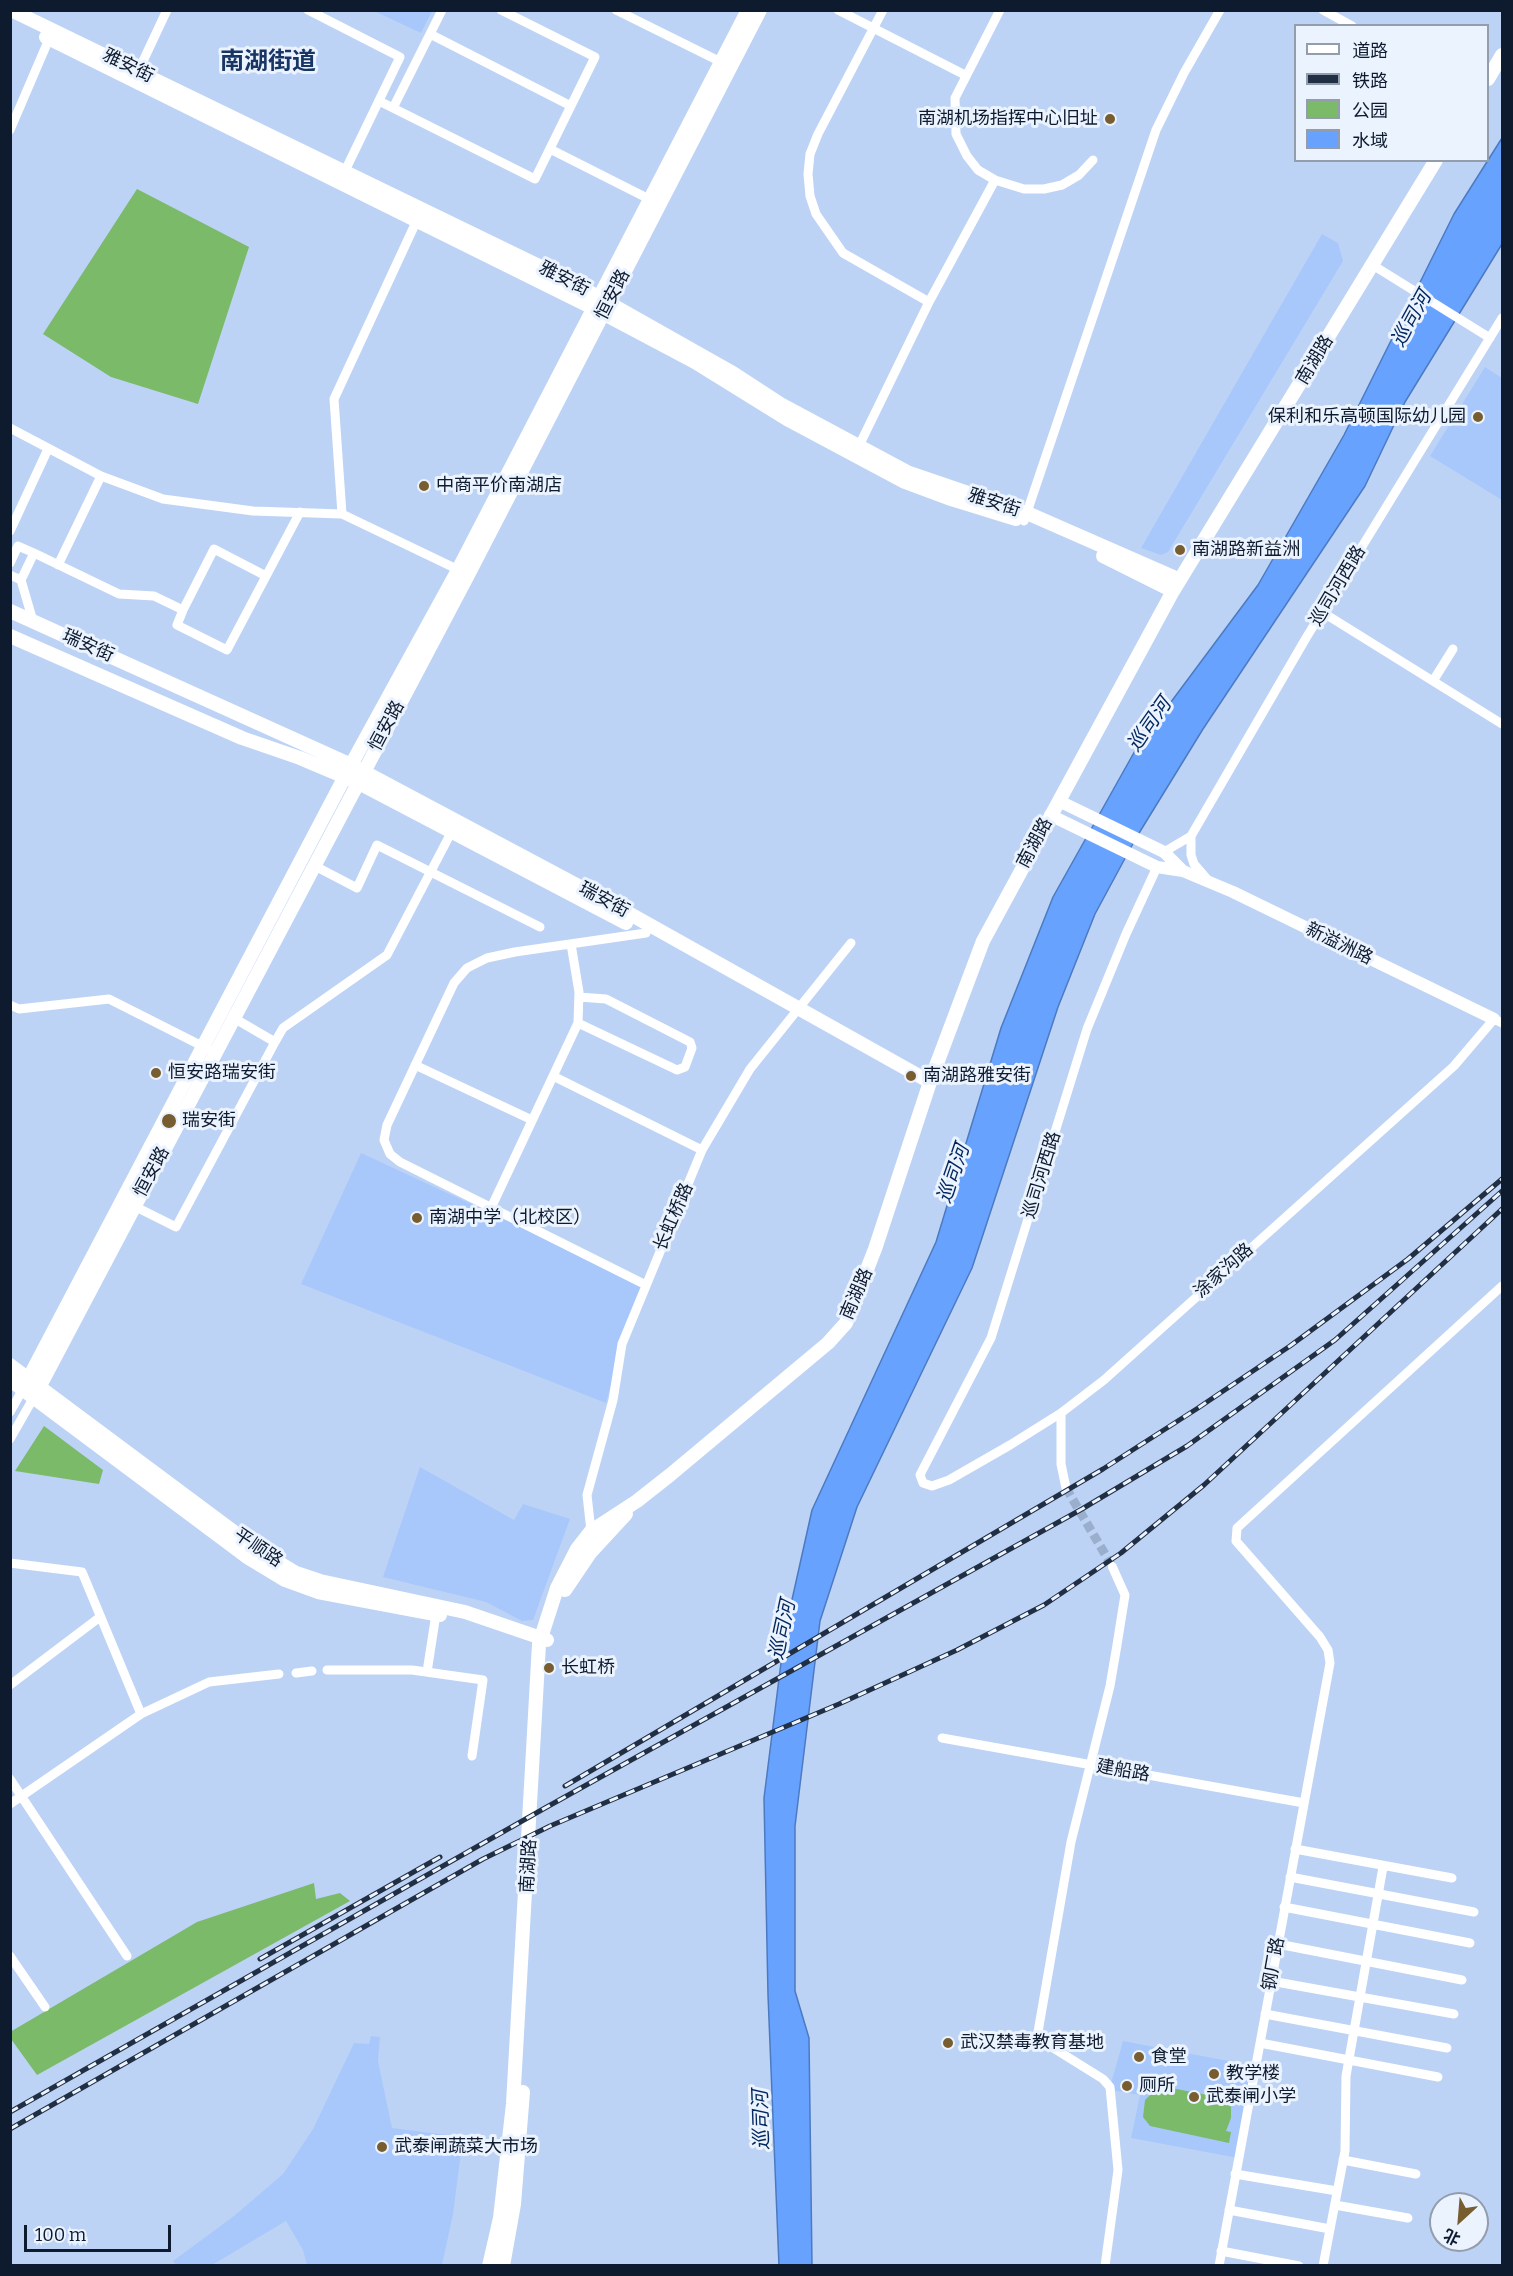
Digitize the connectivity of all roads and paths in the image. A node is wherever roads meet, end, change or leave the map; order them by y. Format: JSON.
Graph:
{"nodes":[{"id":1,"x":11,"y":10,"type":"edge"},
{"id":2,"x":167,"y":10,"type":"edge"},
{"id":3,"x":308,"y":10,"type":"edge"},
{"id":4,"x":442,"y":10,"type":"edge"},
{"id":5,"x":501,"y":10,"type":"edge"},
{"id":6,"x":616,"y":10,"type":"edge"},
{"id":7,"x":748,"y":10,"type":"edge"},
{"id":8,"x":760,"y":10,"type":"edge"},
{"id":9,"x":838,"y":10,"type":"edge"},
{"id":10,"x":883,"y":10,"type":"edge"},
{"id":11,"x":999,"y":10,"type":"edge"},
{"id":12,"x":1220,"y":10,"type":"edge"},
{"id":13,"x":1323,"y":10,"type":"edge"},
{"id":14,"x":10,"y":21,"type":"edge"},
{"id":15,"x":1348,"y":24,"type":"edge"},
{"id":16,"x":873,"y":29,"type":"junction"},
{"id":17,"x":430,"y":34,"type":"junction"},
{"id":18,"x":49,"y":39,"type":"junction"},
{"id":19,"x":1503,"y":55,"type":"edge"},
{"id":20,"x":726,"y":64,"type":"junction"},
{"id":21,"x":965,"y":75,"type":"junction"},
{"id":22,"x":136,"y":76,"type":"junction"},
{"id":23,"x":1489,"y":77,"type":"edge"},
{"id":24,"x":379,"y":101,"type":"junction"},
{"id":25,"x":571,"y":106,"type":"junction"},
{"id":26,"x":393,"y":108,"type":"junction"},
{"id":27,"x":10,"y":130,"type":"edge"},
{"id":28,"x":550,"y":149,"type":"junction"},
{"id":29,"x":1093,"y":160,"type":"dead end"},
{"id":30,"x":1435,"y":162,"type":"edge"},
{"id":31,"x":342,"y":177,"type":"junction"},
{"id":32,"x":995,"y":180,"type":"junction"},
{"id":33,"x":653,"y":201,"type":"junction"},
{"id":34,"x":417,"y":220,"type":"junction"},
{"id":35,"x":1371,"y":264,"type":"junction"},
{"id":36,"x":929,"y":303,"type":"junction"},
{"id":37,"x":601,"y":305,"type":"junction"},
{"id":38,"x":1503,"y":318,"type":"edge"},
{"id":39,"x":1490,"y":338,"type":"junction"},
{"id":40,"x":10,"y":428,"type":"edge"},
{"id":41,"x":48,"y":449,"type":"junction"},
{"id":42,"x":857,"y":450,"type":"junction"},
{"id":43,"x":101,"y":476,"type":"junction"},
{"id":44,"x":300,"y":512,"type":"junction"},
{"id":45,"x":342,"y":514,"type":"junction"},
{"id":46,"x":1025,"y":517,"type":"junction"},
{"id":47,"x":10,"y":531,"type":"edge"},
{"id":48,"x":14,"y":544,"type":"edge"},
{"id":49,"x":34,"y":553,"type":"junction"},
{"id":50,"x":10,"y":563,"type":"edge"},
{"id":51,"x":58,"y":565,"type":"junction"},
{"id":52,"x":463,"y":573,"type":"junction"},
{"id":53,"x":10,"y":575,"type":"edge"},
{"id":54,"x":266,"y":576,"type":"junction"},
{"id":55,"x":21,"y":580,"type":"junction"},
{"id":56,"x":1177,"y":585,"type":"junction"},
{"id":57,"x":183,"y":610,"type":"junction"},
{"id":58,"x":10,"y":611,"type":"edge"},
{"id":59,"x":1322,"y":612,"type":"junction"},
{"id":60,"x":33,"y":621,"type":"junction"},
{"id":61,"x":10,"y":636,"type":"edge"},
{"id":62,"x":1453,"y":650,"type":"dead end"},
{"id":63,"x":1433,"y":681,"type":"junction"},
{"id":64,"x":1503,"y":724,"type":"edge"},
{"id":65,"x":354,"y":774,"type":"junction"},
{"id":66,"x":1059,"y":801,"type":"junction"},
{"id":67,"x":1050,"y":815,"type":"junction"},
{"id":68,"x":452,"y":831,"type":"junction"},
{"id":69,"x":1191,"y":836,"type":"junction"},
{"id":70,"x":1164,"y":852,"type":"junction"},
{"id":71,"x":313,"y":865,"type":"junction"},
{"id":72,"x":1157,"y":867,"type":"junction"},
{"id":73,"x":1183,"y":871,"type":"junction"},
{"id":74,"x":431,"y":872,"type":"junction"},
{"id":75,"x":1211,"y":883,"type":"junction"},
{"id":76,"x":540,"y":927,"type":"dead end"},
{"id":77,"x":646,"y":933,"type":"junction"},
{"id":78,"x":851,"y":943,"type":"dead end"},
{"id":79,"x":571,"y":944,"type":"junction"},
{"id":80,"x":579,"y":997,"type":"junction"},
{"id":81,"x":10,"y":1005,"type":"edge"},
{"id":82,"x":796,"y":1011,"type":"junction"},
{"id":83,"x":232,"y":1017,"type":"junction"},
{"id":84,"x":1498,"y":1021,"type":"edge"},
{"id":85,"x":578,"y":1023,"type":"junction"},
{"id":86,"x":275,"y":1041,"type":"junction"},
{"id":87,"x":209,"y":1049,"type":"junction"},
{"id":88,"x":415,"y":1065,"type":"junction"},
{"id":89,"x":553,"y":1076,"type":"junction"},
{"id":90,"x":928,"y":1086,"type":"junction"},
{"id":91,"x":532,"y":1120,"type":"junction"},
{"id":92,"x":702,"y":1150,"type":"junction"},
{"id":93,"x":134,"y":1206,"type":"junction"},
{"id":94,"x":491,"y":1208,"type":"junction"},
{"id":95,"x":646,"y":1285,"type":"junction"},
{"id":96,"x":1503,"y":1286,"type":"edge"},
{"id":97,"x":10,"y":1365,"type":"edge"},
{"id":98,"x":10,"y":1380,"type":"edge"},
{"id":99,"x":31,"y":1388,"type":"junction"},
{"id":100,"x":10,"y":1412,"type":"edge"},
{"id":101,"x":1061,"y":1413,"type":"junction"},
{"id":102,"x":10,"y":1439,"type":"edge"},
{"id":103,"x":920,"y":1479,"type":"joint"},
{"id":104,"x":1066,"y":1488,"type":"tunnel mouth"},
{"id":105,"x":637,"y":1501,"type":"junction"},
{"id":106,"x":591,"y":1531,"type":"junction"},
{"id":107,"x":10,"y":1563,"type":"edge"},
{"id":108,"x":1112,"y":1566,"type":"tunnel mouth"},
{"id":109,"x":436,"y":1614,"type":"junction"},
{"id":110,"x":100,"y":1617,"type":"junction"},
{"id":111,"x":544,"y":1642,"type":"junction"},
{"id":112,"x":327,"y":1670,"type":"dead end"},
{"id":113,"x":312,"y":1671,"type":"dead end"},
{"id":114,"x":427,"y":1672,"type":"junction"},
{"id":115,"x":296,"y":1673,"type":"dead end"},
{"id":116,"x":279,"y":1674,"type":"dead end"},
{"id":117,"x":10,"y":1685,"type":"edge"},
{"id":118,"x":141,"y":1714,"type":"junction"},
{"id":119,"x":942,"y":1738,"type":"dead end"},
{"id":120,"x":472,"y":1756,"type":"dead end"},
{"id":121,"x":1091,"y":1765,"type":"junction"},
{"id":122,"x":10,"y":1779,"type":"edge"},
{"id":123,"x":22,"y":1797,"type":"junction"},
{"id":124,"x":1304,"y":1803,"type":"junction"},
{"id":125,"x":10,"y":1804,"type":"edge"},
{"id":126,"x":1295,"y":1849,"type":"junction"},
{"id":127,"x":1383,"y":1866,"type":"junction"},
{"id":128,"x":1290,"y":1877,"type":"junction"},
{"id":129,"x":1452,"y":1878,"type":"dead end"},
{"id":130,"x":1378,"y":1894,"type":"junction"},
{"id":131,"x":1284,"y":1907,"type":"junction"},
{"id":132,"x":1474,"y":1912,"type":"dead end"},
{"id":133,"x":1372,"y":1925,"type":"junction"},
{"id":134,"x":1470,"y":1943,"type":"dead end"},
{"id":135,"x":1278,"y":1944,"type":"junction"},
{"id":136,"x":10,"y":1956,"type":"edge"},
{"id":137,"x":128,"y":1956,"type":"dead end"},
{"id":138,"x":1366,"y":1961,"type":"junction"},
{"id":139,"x":1462,"y":1980,"type":"dead end"},
{"id":140,"x":1271,"y":1981,"type":"junction"},
{"id":141,"x":1359,"y":1997,"type":"junction"},
{"id":142,"x":45,"y":2007,"type":"dead end"},
{"id":143,"x":1265,"y":2014,"type":"junction"},
{"id":144,"x":1454,"y":2014,"type":"dead end"},
{"id":145,"x":1354,"y":2031,"type":"junction"},
{"id":146,"x":1260,"y":2043,"type":"junction"},
{"id":147,"x":1447,"y":2048,"type":"dead end"},
{"id":148,"x":1349,"y":2060,"type":"junction"},
{"id":149,"x":1438,"y":2077,"type":"dead end"},
{"id":150,"x":1343,"y":2160,"type":"junction"},
{"id":151,"x":1235,"y":2174,"type":"junction"},
{"id":152,"x":1416,"y":2174,"type":"dead end"},
{"id":153,"x":1337,"y":2192,"type":"junction"},
{"id":154,"x":1335,"y":2205,"type":"junction"},
{"id":155,"x":1229,"y":2210,"type":"junction"},
{"id":156,"x":1408,"y":2217,"type":"dead end"},
{"id":157,"x":1330,"y":2229,"type":"junction"},
{"id":158,"x":1221,"y":2251,"type":"junction"},
{"id":159,"x":489,"y":2265,"type":"edge"},
{"id":160,"x":503,"y":2265,"type":"edge"},
{"id":161,"x":1105,"y":2265,"type":"edge"},
{"id":162,"x":1219,"y":2265,"type":"edge"},
{"id":163,"x":1299,"y":2265,"type":"edge"},
{"id":164,"x":1323,"y":2265,"type":"edge"}],
"edges":[{"from":1,"to":22,"type":"main road","name":"雅安街"},
{"from":2,"to":22,"type":"street"},
{"from":3,"to":24,"type":"street"},
{"from":4,"to":17,"type":"street"},
{"from":5,"to":25,"type":"street"},
{"from":6,"to":20,"type":"street"},
{"from":7,"to":20,"type":"main road","name":"恒安路"},
{"from":8,"to":20,"type":"main road","name":"恒安路"},
{"from":9,"to":16,"type":"street"},
{"from":10,"to":16,"type":"street"},
{"from":11,"to":21,"type":"street"},
{"from":12,"to":46,"type":"street"},
{"from":13,"to":15,"type":"street"},
{"from":14,"to":18,"type":"main road","name":"雅安街"},
{"from":16,"to":21,"type":"street"},
{"from":16,"to":36,"type":"street"},
{"from":17,"to":25,"type":"street"},
{"from":17,"to":26,"type":"street"},
{"from":18,"to":22,"type":"main road","name":"雅安街"},
{"from":18,"to":27,"type":"street"},
{"from":19,"to":23,"type":"main road"},
{"from":20,"to":33,"type":"main road","name":"恒安路"},
{"from":21,"to":32,"type":"street"},
{"from":22,"to":31,"type":"main road","name":"雅安街"},
{"from":24,"to":26,"type":"street"},
{"from":24,"to":31,"type":"street"},
{"from":25,"to":28,"type":"street"},
{"from":26,"to":28,"type":"street"},
{"from":28,"to":33,"type":"street"},
{"from":29,"to":32,"type":"street"},
{"from":30,"to":35,"type":"main road","name":"南湖路"},
{"from":31,"to":34,"type":"main road","name":"雅安街"},
{"from":31,"to":37,"type":"main road","name":"雅安街"},
{"from":32,"to":36,"type":"street"},
{"from":33,"to":37,"type":"main road","name":"恒安路"},
{"from":34,"to":37,"type":"main road","name":"雅安街"},
{"from":34,"to":45,"type":"street"},
{"from":35,"to":39,"type":"street"},
{"from":35,"to":56,"type":"main road","name":"南湖路"},
{"from":36,"to":42,"type":"street"},
{"from":37,"to":42,"type":"main road","name":"雅安街"},
{"from":37,"to":52,"type":"main road","name":"恒安路"},
{"from":38,"to":39,"type":"street","name":"巡司河西路"},
{"from":39,"to":59,"type":"street","name":"巡司河西路"},
{"from":40,"to":41,"type":"street"},
{"from":41,"to":43,"type":"street"},
{"from":41,"to":47,"type":"street"},
{"from":42,"to":46,"type":"main road","name":"雅安街"},
{"from":43,"to":44,"type":"street"},
{"from":43,"to":51,"type":"street"},
{"from":44,"to":45,"type":"street"},
{"from":44,"to":54,"type":"street"},
{"from":45,"to":52,"type":"street"},
{"from":46,"to":56,"type":"main road","name":"雅安街"},
{"from":48,"to":49,"type":"street"},
{"from":48,"to":50,"type":"street"},
{"from":49,"to":51,"type":"street"},
{"from":49,"to":55,"type":"street"},
{"from":51,"to":57,"type":"street"},
{"from":52,"to":65,"type":"main road","name":"恒安路"},
{"from":53,"to":55,"type":"street"},
{"from":54,"to":57,"type":"street"},
{"from":54,"to":57,"type":"street"},
{"from":55,"to":60,"type":"street"},
{"from":56,"to":66,"type":"main road","name":"南湖路"},
{"from":58,"to":60,"type":"main road","name":"瑞安街"},
{"from":59,"to":63,"type":"street"},
{"from":59,"to":69,"type":"street","name":"巡司河西路"},
{"from":60,"to":65,"type":"main road","name":"瑞安街"},
{"from":61,"to":65,"type":"main road","name":"瑞安街"},
{"from":62,"to":63,"type":"street"},
{"from":63,"to":64,"type":"street"},
{"from":65,"to":68,"type":"main road","name":"瑞安街"},
{"from":65,"to":71,"type":"main road","name":"恒安路"},
{"from":65,"to":82,"type":"main road","name":"瑞安街"},
{"from":65,"to":87,"type":"main road","name":"恒安路"},
{"from":66,"to":67,"type":"main road","name":"南湖路"},
{"from":66,"to":70,"type":"street"},
{"from":67,"to":72,"type":"street"},
{"from":67,"to":90,"type":"main road","name":"南湖路"},
{"from":68,"to":74,"type":"street"},
{"from":68,"to":77,"type":"main road","name":"瑞安街"},
{"from":69,"to":70,"type":"street"},
{"from":69,"to":75,"type":"street"},
{"from":70,"to":73,"type":"street"},
{"from":71,"to":74,"type":"street"},
{"from":71,"to":83,"type":"main road","name":"恒安路"},
{"from":72,"to":73,"type":"street"},
{"from":72,"to":103,"type":"street","name":"巡司河西路"},
{"from":73,"to":75,"type":"street","name":"新溢洲路"},
{"from":74,"to":76,"type":"street"},
{"from":74,"to":86,"type":"street"},
{"from":75,"to":84,"type":"street","name":"新溢洲路"},
{"from":77,"to":79,"type":"street"},
{"from":77,"to":82,"type":"main road","name":"瑞安街"},
{"from":78,"to":82,"type":"street","name":"长虹桥路"},
{"from":79,"to":80,"type":"street"},
{"from":79,"to":88,"type":"street"},
{"from":80,"to":85,"type":"street"},
{"from":80,"to":85,"type":"street"},
{"from":81,"to":87,"type":"street"},
{"from":82,"to":90,"type":"main road","name":"瑞安街"},
{"from":82,"to":92,"type":"street","name":"长虹桥路"},
{"from":83,"to":86,"type":"street"},
{"from":83,"to":87,"type":"main road","name":"恒安路"},
{"from":84,"to":101,"type":"street","name":"涂家沟路"},
{"from":85,"to":89,"type":"street"},
{"from":86,"to":93,"type":"street"},
{"from":87,"to":93,"type":"main road","name":"恒安路"},
{"from":87,"to":99,"type":"main road","name":"恒安路"},
{"from":88,"to":91,"type":"street"},
{"from":88,"to":94,"type":"street"},
{"from":89,"to":91,"type":"street"},
{"from":89,"to":92,"type":"street"},
{"from":90,"to":105,"type":"main road","name":"南湖路"},
{"from":91,"to":94,"type":"street"},
{"from":92,"to":95,"type":"street","name":"长虹桥路"},
{"from":93,"to":99,"type":"main road","name":"恒安路"},
{"from":94,"to":95,"type":"street"},
{"from":95,"to":106,"type":"street","name":"长虹桥路"},
{"from":96,"to":124,"type":"street","name":"钢厂路"},
{"from":97,"to":99,"type":"main road","name":"平顺路"},
{"from":98,"to":99,"type":"main road","name":"平顺路"},
{"from":99,"to":100,"type":"street","name":"恒安路"},
{"from":99,"to":102,"type":"street","name":"恒安路"},
{"from":99,"to":109,"type":"main road","name":"平顺路"},
{"from":99,"to":111,"type":"main road","name":"平顺路"},
{"from":101,"to":103,"type":"street","name":"涂家沟路"},
{"from":101,"to":104,"type":"street"},
{"from":105,"to":106,"type":"main road","name":"南湖路"},
{"from":105,"to":111,"type":"main road","name":"南湖路"},
{"from":106,"to":111,"type":"main road","name":"南湖路"},
{"from":107,"to":110,"type":"street"},
{"from":108,"to":121,"type":"street"},
{"from":109,"to":111,"type":"main road","name":"平顺路"},
{"from":109,"to":114,"type":"street"},
{"from":110,"to":117,"type":"street"},
{"from":110,"to":118,"type":"street"},
{"from":111,"to":159,"type":"main road","name":"南湖路"},
{"from":111,"to":160,"type":"main road","name":"南湖路"},
{"from":112,"to":114,"type":"street"},
{"from":113,"to":115,"type":"street"},
{"from":114,"to":120,"type":"street"},
{"from":116,"to":118,"type":"street"},
{"from":118,"to":123,"type":"street"},
{"from":119,"to":121,"type":"street","name":"建船路"},
{"from":121,"to":124,"type":"street","name":"建船路"},
{"from":121,"to":161,"type":"street"},
{"from":122,"to":123,"type":"street"},
{"from":123,"to":125,"type":"street"},
{"from":123,"to":137,"type":"street"},
{"from":124,"to":126,"type":"street","name":"钢厂路"},
{"from":126,"to":127,"type":"street"},
{"from":126,"to":128,"type":"street","name":"钢厂路"},
{"from":127,"to":129,"type":"street"},
{"from":127,"to":130,"type":"street"},
{"from":128,"to":130,"type":"street"},
{"from":128,"to":131,"type":"street","name":"钢厂路"},
{"from":130,"to":132,"type":"street"},
{"from":130,"to":133,"type":"street"},
{"from":131,"to":133,"type":"street"},
{"from":131,"to":135,"type":"street","name":"钢厂路"},
{"from":133,"to":134,"type":"street"},
{"from":133,"to":138,"type":"street"},
{"from":135,"to":138,"type":"street"},
{"from":135,"to":140,"type":"street","name":"钢厂路"},
{"from":136,"to":142,"type":"street"},
{"from":138,"to":139,"type":"street"},
{"from":138,"to":141,"type":"street"},
{"from":140,"to":141,"type":"street"},
{"from":140,"to":143,"type":"street","name":"钢厂路"},
{"from":141,"to":144,"type":"street"},
{"from":141,"to":145,"type":"street"},
{"from":143,"to":145,"type":"street"},
{"from":143,"to":146,"type":"street","name":"钢厂路"},
{"from":145,"to":147,"type":"street"},
{"from":145,"to":148,"type":"street"},
{"from":146,"to":148,"type":"street"},
{"from":146,"to":151,"type":"street","name":"钢厂路"},
{"from":148,"to":149,"type":"street"},
{"from":148,"to":150,"type":"street"},
{"from":150,"to":152,"type":"street"},
{"from":150,"to":153,"type":"street"},
{"from":151,"to":153,"type":"street"},
{"from":151,"to":155,"type":"street","name":"钢厂路"},
{"from":153,"to":154,"type":"street"},
{"from":154,"to":156,"type":"street"},
{"from":154,"to":157,"type":"street"},
{"from":155,"to":157,"type":"street"},
{"from":155,"to":158,"type":"street","name":"钢厂路"},
{"from":157,"to":164,"type":"street"},
{"from":158,"to":162,"type":"street","name":"钢厂路"},
{"from":158,"to":163,"type":"street"}]}
